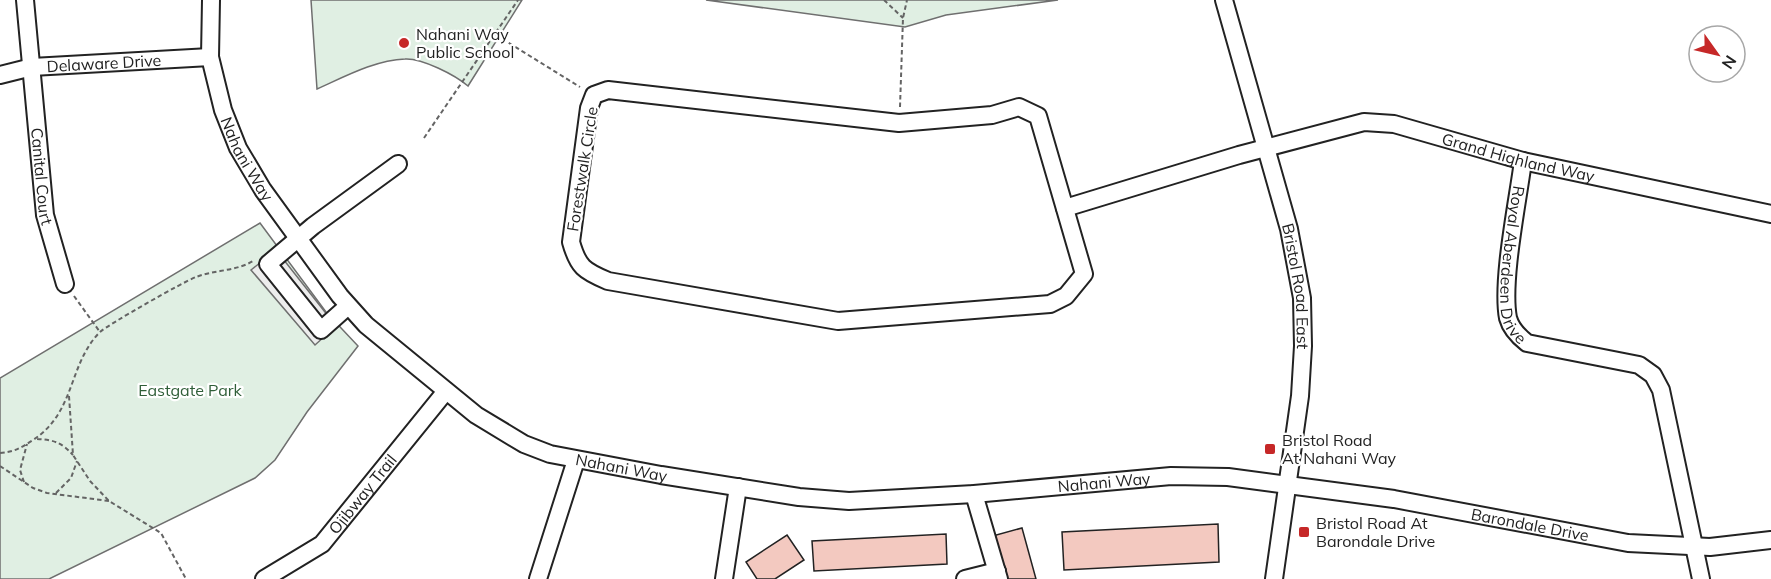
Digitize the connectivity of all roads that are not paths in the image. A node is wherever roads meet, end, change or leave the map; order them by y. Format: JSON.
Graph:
{"nodes":[{"id":1,"x":25,"y":0,"type":"edge"},
{"id":2,"x":211,"y":0,"type":"edge"},
{"id":3,"x":1224,"y":0,"type":"edge"},
{"id":4,"x":210,"y":57,"type":"junction"},
{"id":5,"x":32,"y":67,"type":"junction"},
{"id":6,"x":0,"y":75,"type":"edge"},
{"id":7,"x":1266,"y":147,"type":"junction"},
{"id":8,"x":1523,"y":161,"type":"junction"},
{"id":9,"x":398,"y":164,"type":"dead end"},
{"id":10,"x":1065,"y":208,"type":"junction"},
{"id":11,"x":1771,"y":214,"type":"edge"},
{"id":12,"x":298,"y":238,"type":"junction"},
{"id":13,"x":65,"y":284,"type":"road end"},
{"id":14,"x":348,"y":306,"type":"junction"},
{"id":15,"x":446,"y":391,"type":"junction"},
{"id":16,"x":576,"y":460,"type":"junction"},
{"id":17,"x":1287,"y":485,"type":"junction"},
{"id":18,"x":738,"y":487,"type":"junction"},
{"id":19,"x":974,"y":494,"type":"junction"},
{"id":20,"x":1771,"y":540,"type":"edge"},
{"id":21,"x":1694,"y":547,"type":"junction"},
{"id":22,"x":998,"y":575,"type":"edge"},
{"id":23,"x":264,"y":579,"type":"edge"},
{"id":24,"x":538,"y":579,"type":"edge"},
{"id":25,"x":724,"y":579,"type":"edge"},
{"id":26,"x":964,"y":579,"type":"edge"},
{"id":27,"x":1274,"y":579,"type":"edge"},
{"id":28,"x":1701,"y":579,"type":"edge"}],
"edges":[{"from":1,"to":5,"type":"street","name":"Canital Court"},
{"from":2,"to":4,"type":"street","name":"Nahani Way"},
{"from":3,"to":7,"type":"street","name":"Bristol Road East"},
{"from":4,"to":5,"type":"street","name":"Delaware Drive"},
{"from":4,"to":12,"type":"street","name":"Nahani Way"},
{"from":5,"to":6,"type":"street","name":"Delaware Drive"},
{"from":5,"to":13,"type":"street","name":"Canital Court"},
{"from":7,"to":8,"type":"street","name":"Grand Highland Way"},
{"from":7,"to":10,"type":"street"},
{"from":7,"to":17,"type":"street","name":"Bristol Road East"},
{"from":8,"to":11,"type":"street","name":"Grand Highland Way"},
{"from":8,"to":21,"type":"street","name":"Royal Aberdeen Drive"},
{"from":9,"to":12,"type":"street"},
{"from":10,"to":10,"type":"street","name":"Forestwalk Circle"},
{"from":12,"to":14,"type":"street","name":"Nahani Way"},
{"from":12,"to":14,"type":"street"},
{"from":14,"to":15,"type":"street","name":"Nahani Way"},
{"from":15,"to":16,"type":"street","name":"Nahani Way"},
{"from":15,"to":23,"type":"street","name":"Ojibway Trail"},
{"from":16,"to":18,"type":"street","name":"Nahani Way"},
{"from":16,"to":24,"type":"street"},
{"from":17,"to":19,"type":"street","name":"Nahani Way"},
{"from":17,"to":21,"type":"street","name":"Barondale Drive"},
{"from":17,"to":27,"type":"street","name":"Bristol Road East"},
{"from":18,"to":19,"type":"street","name":"Nahani Way"},
{"from":18,"to":25,"type":"street"},
{"from":19,"to":22,"type":"street"},
{"from":20,"to":21,"type":"street","name":"Barondale Drive"},
{"from":21,"to":28,"type":"street","name":"Royal Aberdeen Drive"},
{"from":22,"to":26,"type":"street"}]}
